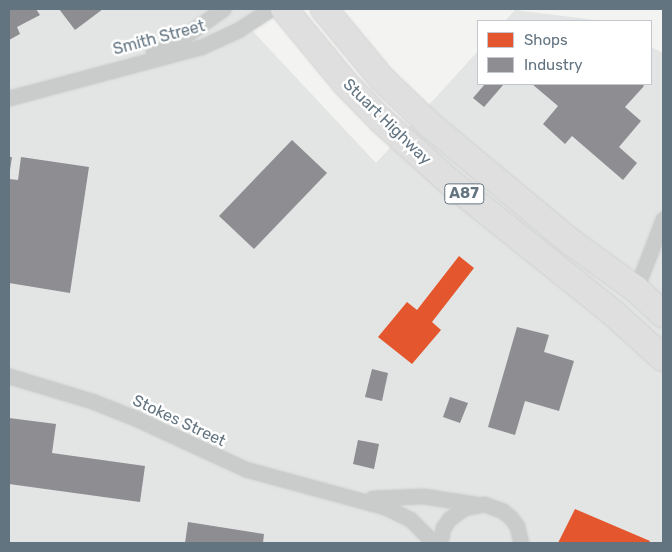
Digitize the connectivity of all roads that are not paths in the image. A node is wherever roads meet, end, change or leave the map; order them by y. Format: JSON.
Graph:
{"nodes":[{"id":1,"x":223,"y":9,"type":"edge"},
{"id":2,"x":270,"y":9,"type":"edge"},
{"id":3,"x":284,"y":9,"type":"edge"},
{"id":4,"x":324,"y":9,"type":"edge"},
{"id":5,"x":108,"y":70,"type":"junction"},
{"id":6,"x":9,"y":98,"type":"edge"},
{"id":7,"x":663,"y":218,"type":"edge"},
{"id":8,"x":636,"y":289,"type":"junction"},
{"id":9,"x":613,"y":313,"type":"junction"},
{"id":10,"x":663,"y":314,"type":"edge"},
{"id":11,"x":663,"y":358,"type":"edge"},
{"id":12,"x":9,"y":376,"type":"edge"},
{"id":13,"x":336,"y":494,"type":"junction"},
{"id":14,"x":475,"y":504,"type":"junction"},
{"id":15,"x":434,"y":543,"type":"edge"},
{"id":16,"x":440,"y":543,"type":"edge"},
{"id":17,"x":521,"y":543,"type":"edge"}],
"edges":[{"from":1,"to":5,"type":"street","name":"Smith Street"},
{"from":2,"to":5,"type":"street","name":"Smith Street"},
{"from":3,"to":9,"type":"highway","name":"Stuart Highway","number":"A87"},
{"from":4,"to":8,"type":"highway","name":"Stuart Highway","number":"A87"},
{"from":5,"to":6,"type":"street","name":"Smith Street"},
{"from":7,"to":8,"type":"street"},
{"from":8,"to":9,"type":"highway"},
{"from":8,"to":10,"type":"highway","name":"Stuart Highway","number":"A87"},
{"from":9,"to":11,"type":"highway","name":"Stuart Highway","number":"A87"},
{"from":12,"to":13,"type":"street","name":"Stokes Street"},
{"from":13,"to":14,"type":"street"},
{"from":13,"to":15,"type":"street"},
{"from":14,"to":16,"type":"street"},
{"from":14,"to":17,"type":"street"}]}
